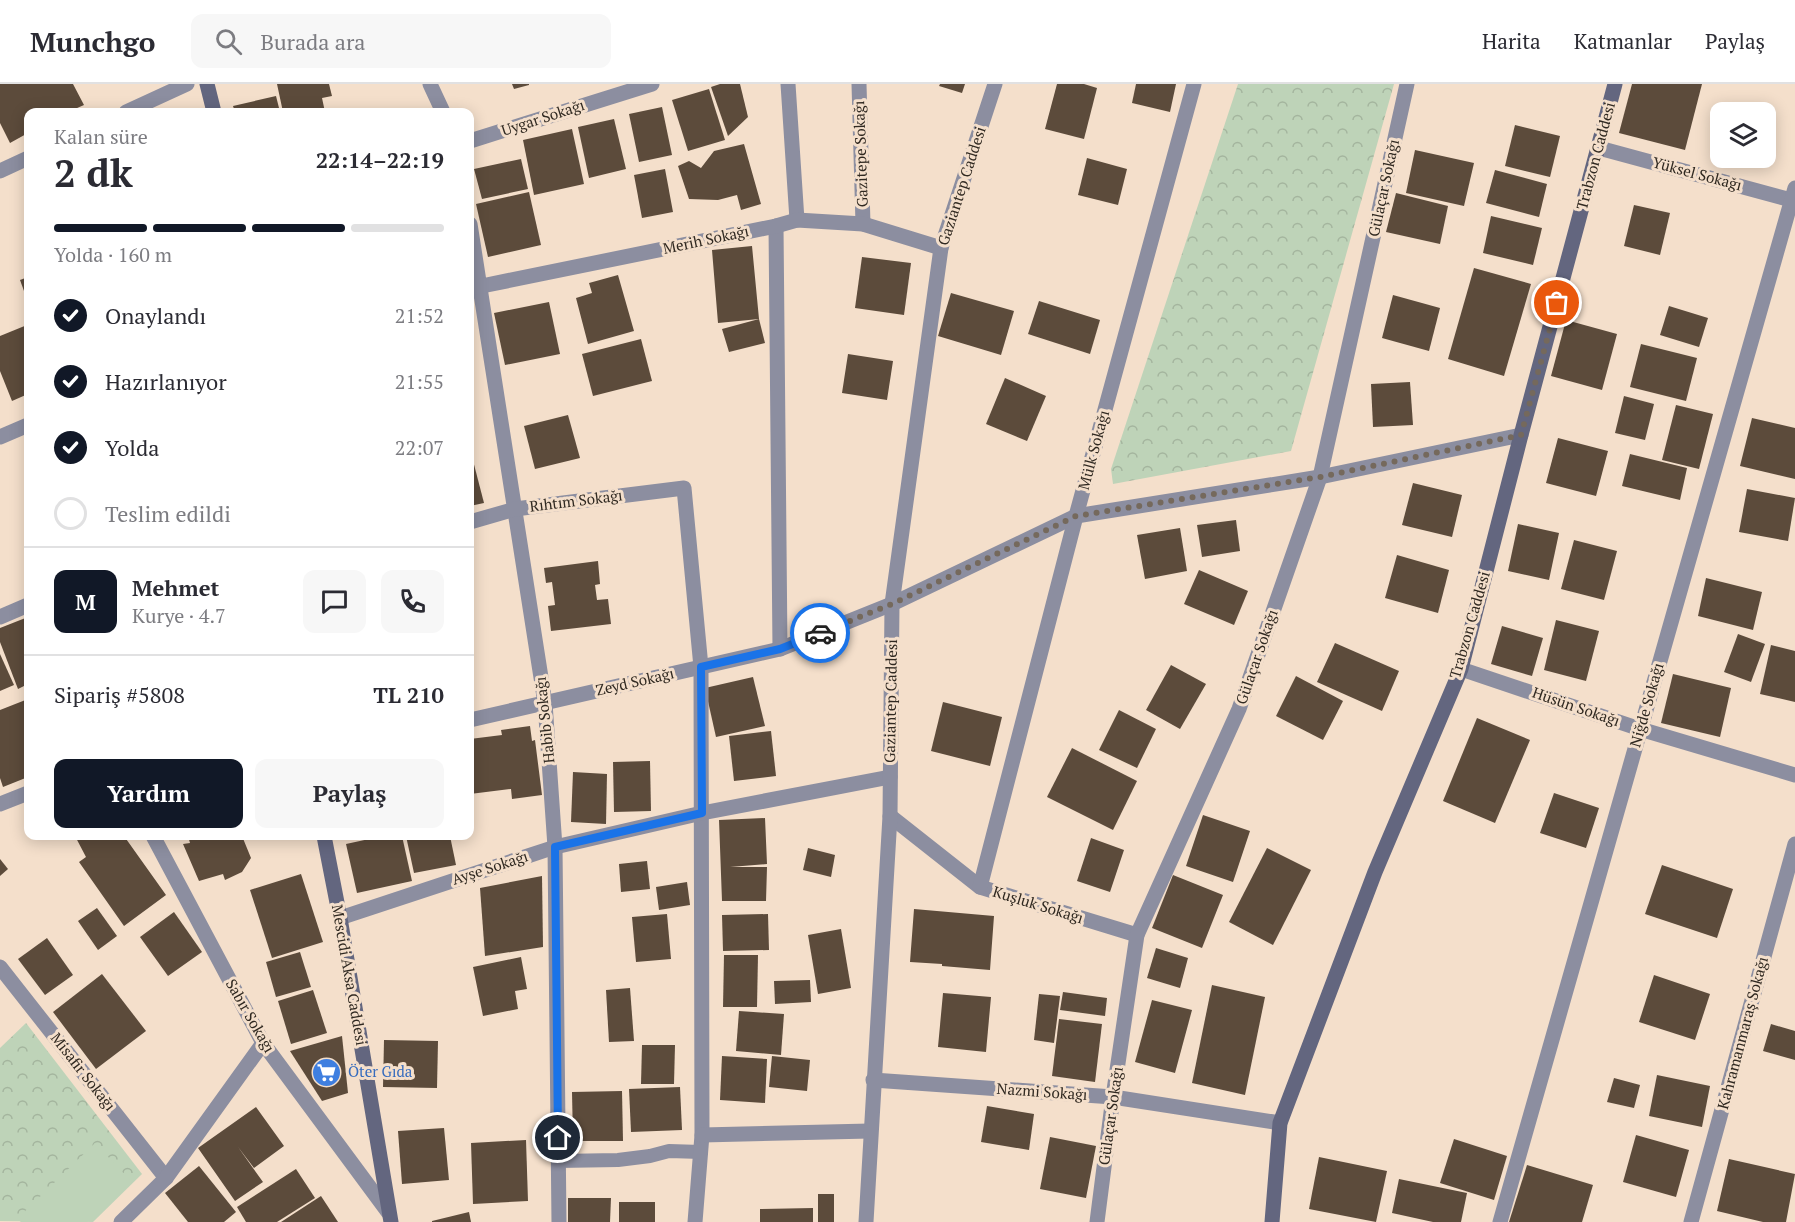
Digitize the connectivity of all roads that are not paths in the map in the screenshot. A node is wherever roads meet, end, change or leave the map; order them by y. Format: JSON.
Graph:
{"nodes":[{"id":1,"x":187,"y":84,"type":"edge"},
{"id":2,"x":207,"y":84,"type":"edge"},
{"id":3,"x":430,"y":84,"type":"edge"},
{"id":4,"x":652,"y":84,"type":"edge"},
{"id":5,"x":788,"y":84,"type":"edge"},
{"id":6,"x":859,"y":84,"type":"edge"},
{"id":7,"x":995,"y":84,"type":"edge"},
{"id":8,"x":1194,"y":84,"type":"edge"},
{"id":9,"x":1407,"y":84,"type":"edge"},
{"id":10,"x":1615,"y":84,"type":"edge"},
{"id":11,"x":135,"y":108,"type":"edge"},
{"id":12,"x":213,"y":108,"type":"edge"},
{"id":13,"x":441,"y":108,"type":"edge"},
{"id":14,"x":474,"y":140,"type":"edge"},
{"id":15,"x":1599,"y":148,"type":"junction"},
{"id":16,"x":24,"y":160,"type":"edge"},
{"id":17,"x":0,"y":171,"type":"edge"},
{"id":18,"x":1794,"y":196,"type":"edge"},
{"id":19,"x":797,"y":220,"type":"junction"},
{"id":20,"x":863,"y":224,"type":"junction"},
{"id":21,"x":776,"y":226,"type":"junction"},
{"id":22,"x":941,"y":248,"type":"junction"},
{"id":23,"x":474,"y":288,"type":"edge"},
{"id":24,"x":24,"y":427,"type":"edge"},
{"id":25,"x":1521,"y":435,"type":"junction"},
{"id":26,"x":0,"y":437,"type":"edge"},
{"id":27,"x":1320,"y":477,"type":"junction"},
{"id":28,"x":514,"y":509,"type":"junction"},
{"id":29,"x":1076,"y":516,"type":"junction"},
{"id":30,"x":474,"y":521,"type":"edge"},
{"id":31,"x":892,"y":604,"type":"junction"},
{"id":32,"x":24,"y":607,"type":"edge"},
{"id":33,"x":0,"y":618,"type":"edge"},
{"id":34,"x":780,"y":649,"type":"junction"},
{"id":35,"x":701,"y":667,"type":"junction"},
{"id":36,"x":1461,"y":669,"type":"junction"},
{"id":37,"x":545,"y":703,"type":"junction"},
{"id":38,"x":474,"y":719,"type":"edge"},
{"id":39,"x":1640,"y":729,"type":"junction"},
{"id":40,"x":1795,"y":775,"type":"edge"},
{"id":41,"x":890,"y":777,"type":"junction"},
{"id":42,"x":24,"y":795,"type":"edge"},
{"id":43,"x":0,"y":804,"type":"edge"},
{"id":44,"x":702,"y":813,"type":"junction"},
{"id":45,"x":890,"y":816,"type":"junction"},
{"id":46,"x":155,"y":840,"type":"edge"},
{"id":47,"x":325,"y":840,"type":"edge"},
{"id":48,"x":1795,"y":844,"type":"edge"},
{"id":49,"x":555,"y":847,"type":"junction"},
{"id":50,"x":980,"y":887,"type":"junction"},
{"id":51,"x":340,"y":918,"type":"junction"},
{"id":52,"x":1137,"y":935,"type":"junction"},
{"id":53,"x":0,"y":967,"type":"edge"},
{"id":54,"x":263,"y":1043,"type":"junction"},
{"id":55,"x":873,"y":1080,"type":"junction"},
{"id":56,"x":1113,"y":1097,"type":"junction"},
{"id":57,"x":1280,"y":1123,"type":"junction"},
{"id":58,"x":870,"y":1131,"type":"junction"},
{"id":59,"x":702,"y":1135,"type":"junction"},
{"id":60,"x":701,"y":1152,"type":"junction"},
{"id":61,"x":558,"y":1161,"type":"junction"},
{"id":62,"x":166,"y":1178,"type":"junction"},
{"id":63,"x":389,"y":1217,"type":"edge"},
{"id":64,"x":121,"y":1222,"type":"edge"},
{"id":65,"x":559,"y":1222,"type":"edge"},
{"id":66,"x":695,"y":1222,"type":"edge"},
{"id":67,"x":866,"y":1222,"type":"edge"},
{"id":68,"x":1098,"y":1222,"type":"edge"},
{"id":69,"x":1272,"y":1222,"type":"edge"},
{"id":70,"x":1500,"y":1222,"type":"edge"},
{"id":71,"x":1690,"y":1222,"type":"edge"}],
"edges":[{"from":1,"to":11,"type":"street"},
{"from":2,"to":12,"type":"main road"},
{"from":3,"to":13,"type":"street"},
{"from":4,"to":14,"type":"street","name":"Uygar Sokağı"},
{"from":5,"to":19,"type":"street"},
{"from":6,"to":20,"type":"street","name":"Gazitepe Sokağı"},
{"from":7,"to":22,"type":"street","name":"Gaziantep Caddesi"},
{"from":8,"to":29,"type":"street","name":"Mülk Sokağı"},
{"from":9,"to":27,"type":"street","name":"Gülaçar Sokağı"},
{"from":10,"to":15,"type":"main road","name":"Trabzon Caddesi"},
{"from":15,"to":18,"type":"street","name":"Yüksel Sokağı"},
{"from":15,"to":25,"type":"main road","name":"Trabzon Caddesi"},
{"from":16,"to":17,"type":"street"},
{"from":18,"to":39,"type":"street","name":"Niğde Sokağı"},
{"from":19,"to":20,"type":"street","name":"Merih Sokağı"},
{"from":19,"to":21,"type":"street","name":"Merih Sokağı"},
{"from":20,"to":22,"type":"street","name":"Merih Sokağı"},
{"from":21,"to":23,"type":"street","name":"Merih Sokağı"},
{"from":21,"to":34,"type":"street"},
{"from":22,"to":31,"type":"street","name":"Gaziantep Caddesi"},
{"from":23,"to":28,"type":"street","name":"Habib Sokağı"},
{"from":24,"to":26,"type":"street"},
{"from":25,"to":27,"type":"street","name":"Zeyd Sokağı"},
{"from":25,"to":36,"type":"main road","name":"Trabzon Caddesi"},
{"from":27,"to":29,"type":"street","name":"Zeyd Sokağı"},
{"from":27,"to":52,"type":"street","name":"Gülaçar Sokağı"},
{"from":28,"to":30,"type":"street","name":"Rıhtım Sokağı"},
{"from":28,"to":35,"type":"street","name":"Rıhtım Sokağı"},
{"from":28,"to":37,"type":"street","name":"Habib Sokağı"},
{"from":29,"to":31,"type":"street","name":"Zeyd Sokağı"},
{"from":29,"to":50,"type":"street","name":"Mülk Sokağı"},
{"from":31,"to":34,"type":"street","name":"Zeyd Sokağı"},
{"from":31,"to":41,"type":"street","name":"Gaziantep Caddesi"},
{"from":32,"to":33,"type":"street"},
{"from":34,"to":35,"type":"street","name":"Zeyd Sokağı"},
{"from":35,"to":37,"type":"street","name":"Zeyd Sokağı"},
{"from":35,"to":44,"type":"street"},
{"from":36,"to":39,"type":"street","name":"Hüsün Sokağı"},
{"from":36,"to":57,"type":"main road","name":"Trabzon Caddesi"},
{"from":37,"to":38,"type":"street","name":"Zeyd Sokağı"},
{"from":37,"to":49,"type":"street","name":"Habib Sokağı"},
{"from":39,"to":40,"type":"street","name":"Hüsün Sokağı"},
{"from":39,"to":70,"type":"street","name":"Niğde Sokağı"},
{"from":41,"to":44,"type":"street","name":"Ayşe Sokağı"},
{"from":41,"to":45,"type":"street","name":"Gaziantep Caddesi"},
{"from":42,"to":43,"type":"street"},
{"from":44,"to":49,"type":"street","name":"Ayşe Sokağı"},
{"from":44,"to":59,"type":"street"},
{"from":45,"to":50,"type":"street","name":"Kuşluk Sokağı"},
{"from":45,"to":55,"type":"street","name":"Gaziantep Caddesi"},
{"from":46,"to":54,"type":"street","name":"Sabır Sokağı"},
{"from":47,"to":51,"type":"main road","name":"Mescidi Aksa Caddesi"},
{"from":48,"to":71,"type":"street","name":"Kahramanmaraş Sokağı"},
{"from":49,"to":51,"type":"street","name":"Ayşe Sokağı"},
{"from":49,"to":61,"type":"street","name":"Habib Sokağı"},
{"from":50,"to":52,"type":"street","name":"Kuşluk Sokağı"},
{"from":51,"to":63,"type":"main road","name":"Mescidi Aksa Caddesi"},
{"from":52,"to":56,"type":"street","name":"Gülaçar Sokağı"},
{"from":53,"to":62,"type":"street","name":"Misafir Sokağı"},
{"from":54,"to":62,"type":"street"},
{"from":54,"to":63,"type":"street","name":"Sabır Sokağı"},
{"from":55,"to":56,"type":"street","name":"Nazmi Sokağı"},
{"from":55,"to":58,"type":"street","name":"Gaziantep Caddesi"},
{"from":56,"to":57,"type":"street","name":"Nazmi Sokağı"},
{"from":56,"to":68,"type":"street","name":"Gülaçar Sokağı"},
{"from":57,"to":69,"type":"main road","name":"Trabzon Caddesi"},
{"from":58,"to":59,"type":"street"},
{"from":58,"to":67,"type":"street","name":"Gaziantep Caddesi"},
{"from":59,"to":60,"type":"street"},
{"from":60,"to":61,"type":"lane"},
{"from":60,"to":66,"type":"street"},
{"from":61,"to":65,"type":"street","name":"Habib Sokağı"},
{"from":62,"to":64,"type":"street"}]}
